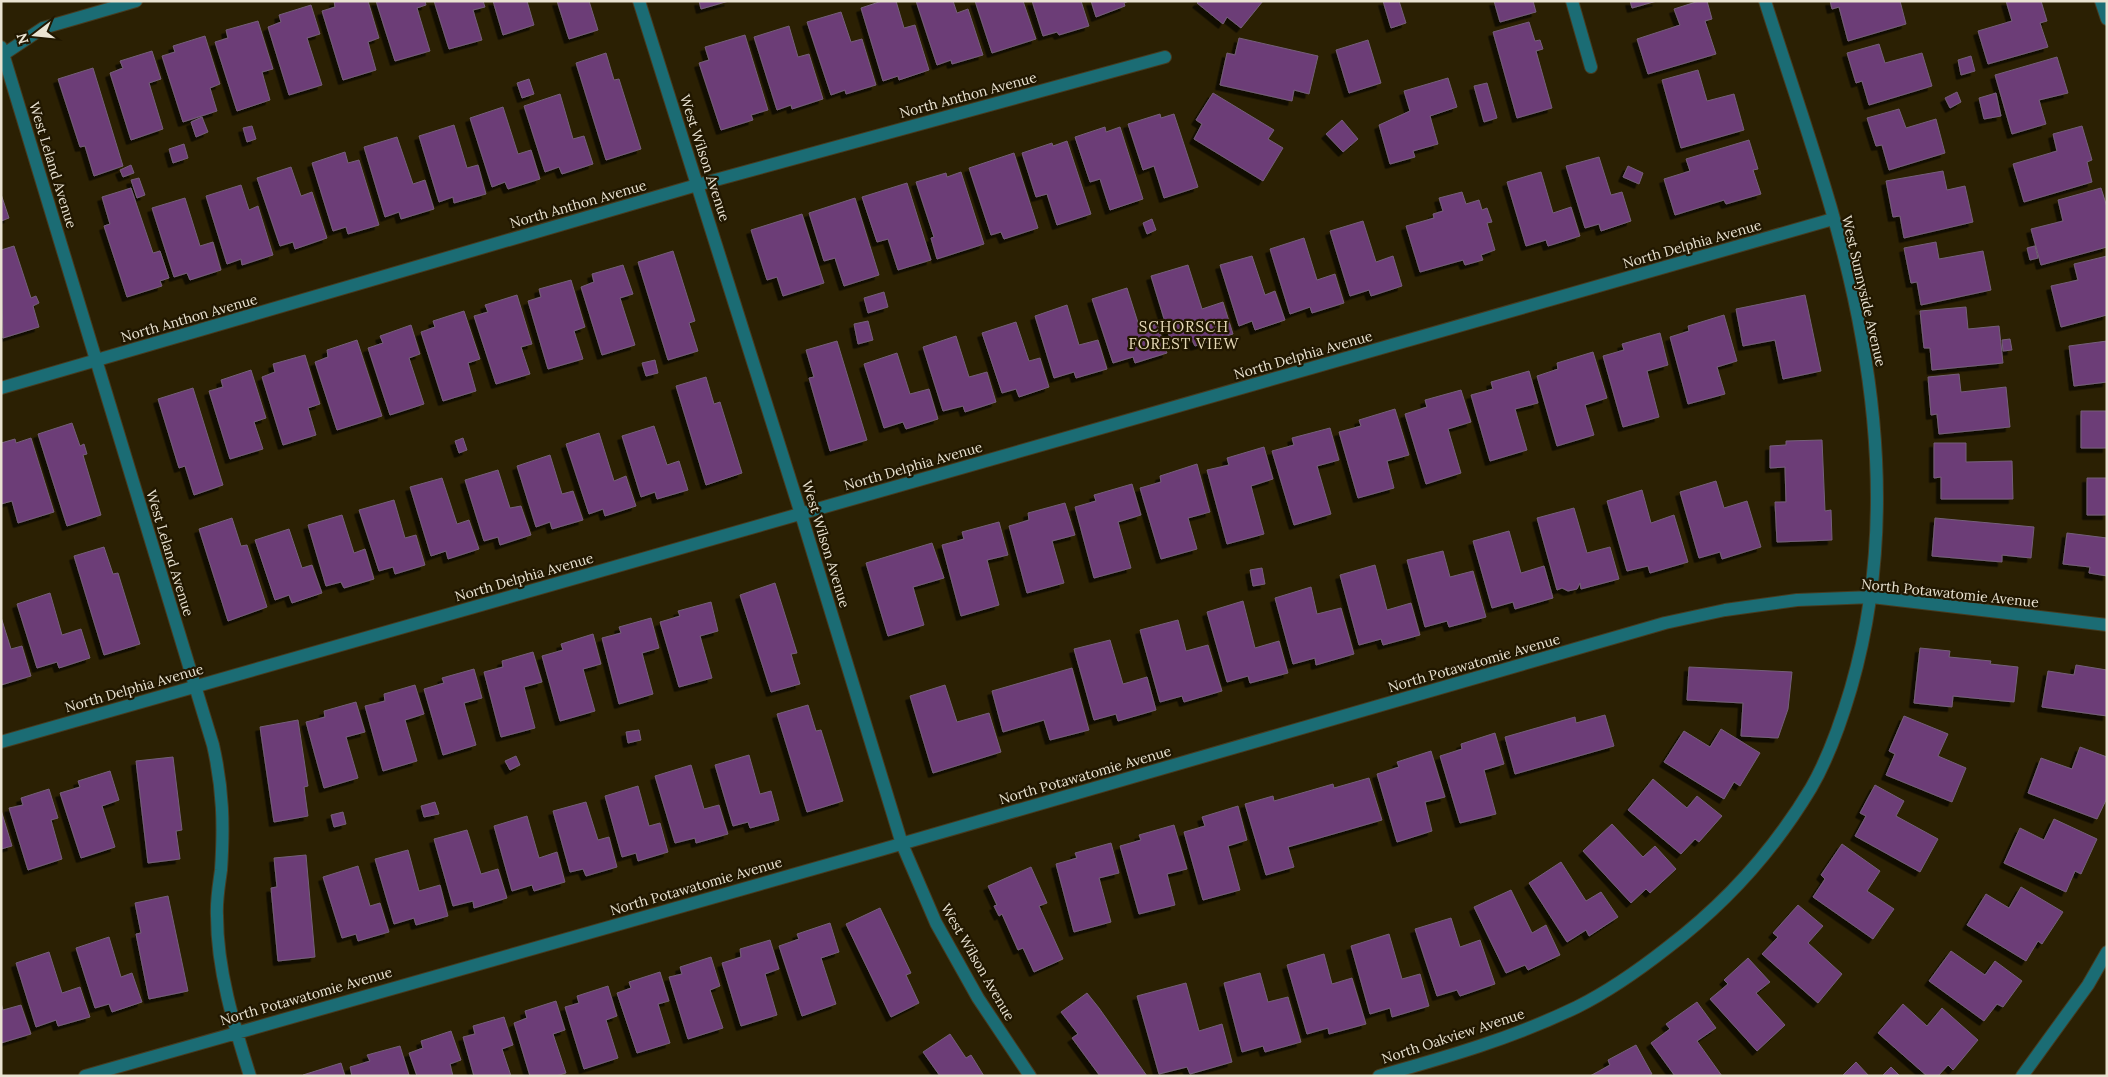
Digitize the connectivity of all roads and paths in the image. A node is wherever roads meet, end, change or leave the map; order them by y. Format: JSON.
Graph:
{"nodes":[{"id":1,"x":136,"y":1,"type":"edge"},
{"id":2,"x":639,"y":1,"type":"edge"},
{"id":3,"x":1572,"y":1,"type":"edge"},
{"id":4,"x":1765,"y":1,"type":"edge"},
{"id":5,"x":2101,"y":1,"type":"edge"},
{"id":6,"x":2107,"y":19,"type":"edge"},
{"id":7,"x":2,"y":53,"type":"edge"},
{"id":8,"x":1165,"y":57,"type":"dead end"},
{"id":9,"x":1591,"y":67,"type":"dead end"},
{"id":10,"x":697,"y":185,"type":"junction"},
{"id":11,"x":1833,"y":219,"type":"junction"},
{"id":12,"x":97,"y":361,"type":"junction"},
{"id":13,"x":1,"y":388,"type":"edge"},
{"id":14,"x":801,"y":514,"type":"junction"},
{"id":15,"x":1872,"y":597,"type":"junction"},
{"id":16,"x":2107,"y":625,"type":"edge"},
{"id":17,"x":195,"y":687,"type":"junction"},
{"id":18,"x":1,"y":742,"type":"edge"},
{"id":19,"x":902,"y":844,"type":"junction"},
{"id":20,"x":2107,"y":952,"type":"edge"},
{"id":21,"x":236,"y":1032,"type":"junction"},
{"id":22,"x":84,"y":1076,"type":"edge"},
{"id":23,"x":250,"y":1076,"type":"edge"},
{"id":24,"x":1030,"y":1076,"type":"edge"},
{"id":25,"x":1379,"y":1076,"type":"edge"},
{"id":26,"x":2022,"y":1076,"type":"edge"}],
"edges":[{"from":1,"to":7,"type":"street"},
{"from":2,"to":10,"type":"street","name":"West Wilson Avenue"},
{"from":3,"to":9,"type":"street"},
{"from":4,"to":11,"type":"street","name":"West Sunnyside Avenue"},
{"from":5,"to":6,"type":"street"},
{"from":7,"to":12,"type":"street","name":"West Leland Avenue"},
{"from":8,"to":10,"type":"street","name":"North Anthon Avenue"},
{"from":10,"to":12,"type":"street","name":"North Anthon Avenue"},
{"from":10,"to":14,"type":"street","name":"West Wilson Avenue"},
{"from":11,"to":14,"type":"street","name":"North Delphia Avenue"},
{"from":11,"to":15,"type":"street","name":"West Sunnyside Avenue"},
{"from":12,"to":13,"type":"street","name":"North Anthon Avenue"},
{"from":12,"to":17,"type":"street","name":"West Leland Avenue"},
{"from":14,"to":17,"type":"street","name":"North Delphia Avenue"},
{"from":14,"to":19,"type":"street","name":"West Wilson Avenue"},
{"from":15,"to":16,"type":"street","name":"North Potawatomie Avenue"},
{"from":15,"to":19,"type":"street","name":"North Potawatomie Avenue"},
{"from":15,"to":25,"type":"street","name":"North Oakview Avenue"},
{"from":17,"to":18,"type":"street","name":"North Delphia Avenue"},
{"from":17,"to":21,"type":"street","name":"West Leland Avenue"},
{"from":19,"to":21,"type":"street","name":"North Potawatomie Avenue"},
{"from":19,"to":24,"type":"street","name":"West Wilson Avenue"},
{"from":20,"to":26,"type":"street"},
{"from":21,"to":22,"type":"street","name":"North Potawatomie Avenue"},
{"from":21,"to":23,"type":"street","name":"West Leland Avenue"}]}
